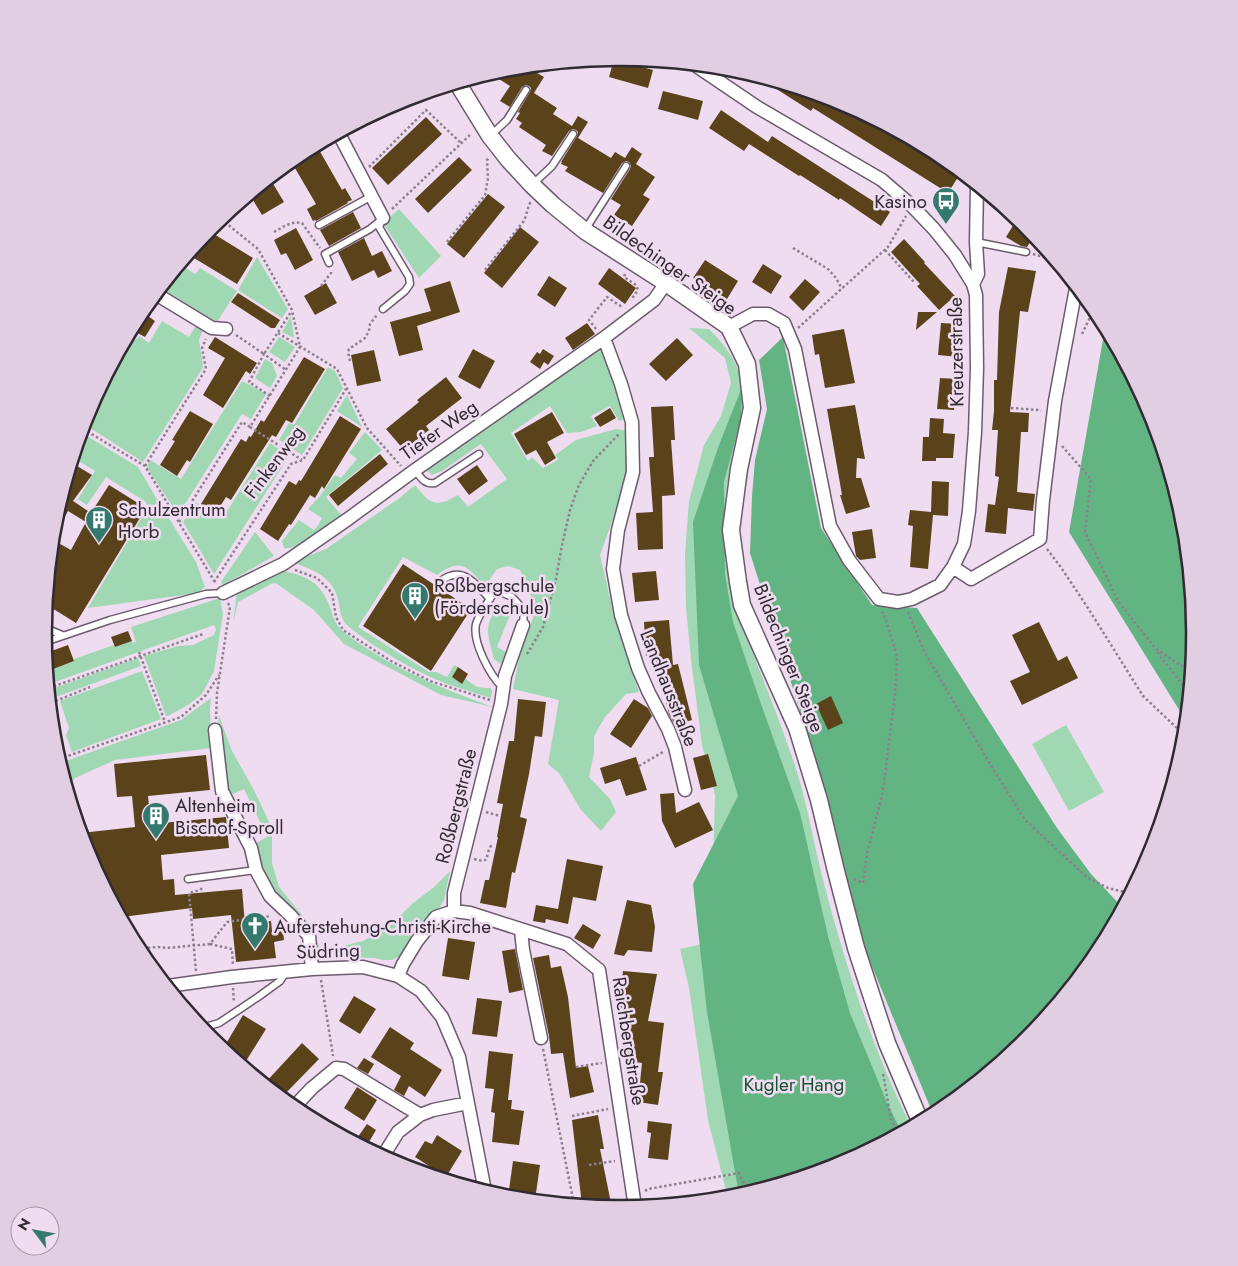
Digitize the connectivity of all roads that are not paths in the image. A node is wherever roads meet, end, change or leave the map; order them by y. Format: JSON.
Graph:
{"nodes":[{"id":1,"x":707,"y":73,"type":"edge"},
{"id":2,"x":461,"y":89,"type":"edge"},
{"id":3,"x":526,"y":90,"type":"dead end"},
{"id":4,"x":573,"y":134,"type":"dead end"},
{"id":5,"x":342,"y":139,"type":"edge"},
{"id":6,"x":494,"y":142,"type":"junction"},
{"id":7,"x":626,"y":166,"type":"dead end"},
{"id":8,"x":535,"y":188,"type":"junction"},
{"id":9,"x":977,"y":194,"type":"edge"},
{"id":10,"x":372,"y":196,"type":"junction"},
{"id":11,"x":384,"y":218,"type":"junction"},
{"id":12,"x":319,"y":225,"type":"dead end"},
{"id":13,"x":585,"y":230,"type":"junction"},
{"id":14,"x":976,"y":242,"type":"junction"},
{"id":15,"x":1026,"y":252,"type":"road end"},
{"id":16,"x":328,"y":263,"type":"road end"},
{"id":17,"x":666,"y":283,"type":"junction"},
{"id":18,"x":973,"y":284,"type":"junction"},
{"id":19,"x":1074,"y":297,"type":"edge"},
{"id":20,"x":163,"y":298,"type":"edge"},
{"id":21,"x":383,"y":309,"type":"road end"},
{"id":22,"x":729,"y":327,"type":"junction"},
{"id":23,"x":226,"y":329,"type":"road end"},
{"id":24,"x":604,"y":338,"type":"junction"},
{"id":25,"x":479,"y":454,"type":"dead end"},
{"id":26,"x":412,"y":473,"type":"junction"},
{"id":27,"x":954,"y":567,"type":"junction"},
{"id":28,"x":439,"y":582,"type":"dead end"},
{"id":29,"x":223,"y":593,"type":"joint"},
{"id":30,"x":490,"y":599,"type":"junction"},
{"id":31,"x":523,"y":625,"type":"joint"},
{"id":32,"x":52,"y":631,"type":"edge"},
{"id":33,"x":62,"y":635,"type":"junction"},
{"id":34,"x":52,"y":639,"type":"edge"},
{"id":35,"x":503,"y":688,"type":"junction"},
{"id":36,"x":215,"y":730,"type":"road end"},
{"id":37,"x":685,"y":790,"type":"dead end"},
{"id":38,"x":256,"y":870,"type":"junction"},
{"id":39,"x":188,"y":879,"type":"dead end"},
{"id":40,"x":454,"y":911,"type":"junction"},
{"id":41,"x":521,"y":930,"type":"junction"},
{"id":42,"x":316,"y":969,"type":"junction"},
{"id":43,"x":287,"y":971,"type":"junction"},
{"id":44,"x":398,"y":976,"type":"junction"},
{"id":45,"x":176,"y":985,"type":"edge"},
{"id":46,"x":210,"y":1026,"type":"edge"},
{"id":47,"x":541,"y":1038,"type":"road end"},
{"id":48,"x":300,"y":1101,"type":"edge"},
{"id":49,"x":468,"y":1104,"type":"junction"},
{"id":50,"x":917,"y":1114,"type":"edge"},
{"id":51,"x":420,"y":1115,"type":"junction"},
{"id":52,"x":387,"y":1149,"type":"edge"},
{"id":53,"x":483,"y":1183,"type":"edge"},
{"id":54,"x":634,"y":1199,"type":"edge"}],
"edges":[{"from":1,"to":18,"type":"street","name":"Kreuzerstraße"},
{"from":2,"to":6,"type":"street","name":"Bildechinger Steige"},
{"from":3,"to":6,"type":"lane"},
{"from":4,"to":8,"type":"lane"},
{"from":5,"to":10,"type":"street"},
{"from":6,"to":8,"type":"street","name":"Bildechinger Steige"},
{"from":7,"to":13,"type":"lane"},
{"from":8,"to":13,"type":"street","name":"Bildechinger Steige"},
{"from":9,"to":14,"type":"street"},
{"from":10,"to":11,"type":"street"},
{"from":10,"to":12,"type":"lane"},
{"from":11,"to":16,"type":"lane"},
{"from":11,"to":21,"type":"lane"},
{"from":13,"to":17,"type":"street","name":"Bildechinger Steige"},
{"from":14,"to":15,"type":"lane"},
{"from":14,"to":18,"type":"street"},
{"from":17,"to":22,"type":"street","name":"Bildechinger Steige"},
{"from":17,"to":24,"type":"street","name":"Tiefer Weg"},
{"from":18,"to":27,"type":"street","name":"Kreuzerstraße"},
{"from":19,"to":27,"type":"street"},
{"from":20,"to":23,"type":"street"},
{"from":22,"to":27,"type":"street","name":"Kreuzerstraße"},
{"from":22,"to":50,"type":"street","name":"Bildechinger Steige"},
{"from":24,"to":26,"type":"street","name":"Tiefer Weg"},
{"from":24,"to":37,"type":"street","name":"Landhausstraße"},
{"from":25,"to":26,"type":"lane"},
{"from":26,"to":29,"type":"street","name":"Tiefer Weg"},
{"from":28,"to":30,"type":"lane"},
{"from":29,"to":33,"type":"lane"},
{"from":30,"to":31,"type":"lane"},
{"from":30,"to":35,"type":"lane"},
{"from":31,"to":35,"type":"street","name":"Roßbergstraße"},
{"from":32,"to":33,"type":"lane"},
{"from":33,"to":34,"type":"lane"},
{"from":35,"to":40,"type":"street","name":"Roßbergstraße"},
{"from":36,"to":38,"type":"street"},
{"from":38,"to":39,"type":"lane"},
{"from":38,"to":42,"type":"street"},
{"from":40,"to":41,"type":"street","name":"Raichbergstraße"},
{"from":40,"to":44,"type":"street"},
{"from":41,"to":47,"type":"street"},
{"from":41,"to":54,"type":"street","name":"Raichbergstraße"},
{"from":42,"to":43,"type":"street","name":"Südring"},
{"from":42,"to":44,"type":"street","name":"Südring"},
{"from":43,"to":45,"type":"street","name":"Südring"},
{"from":43,"to":46,"type":"lane"},
{"from":44,"to":49,"type":"street","name":"Südring"},
{"from":48,"to":51,"type":"street"},
{"from":49,"to":51,"type":"street"},
{"from":49,"to":53,"type":"street","name":"Südring"},
{"from":51,"to":52,"type":"street"}]}
